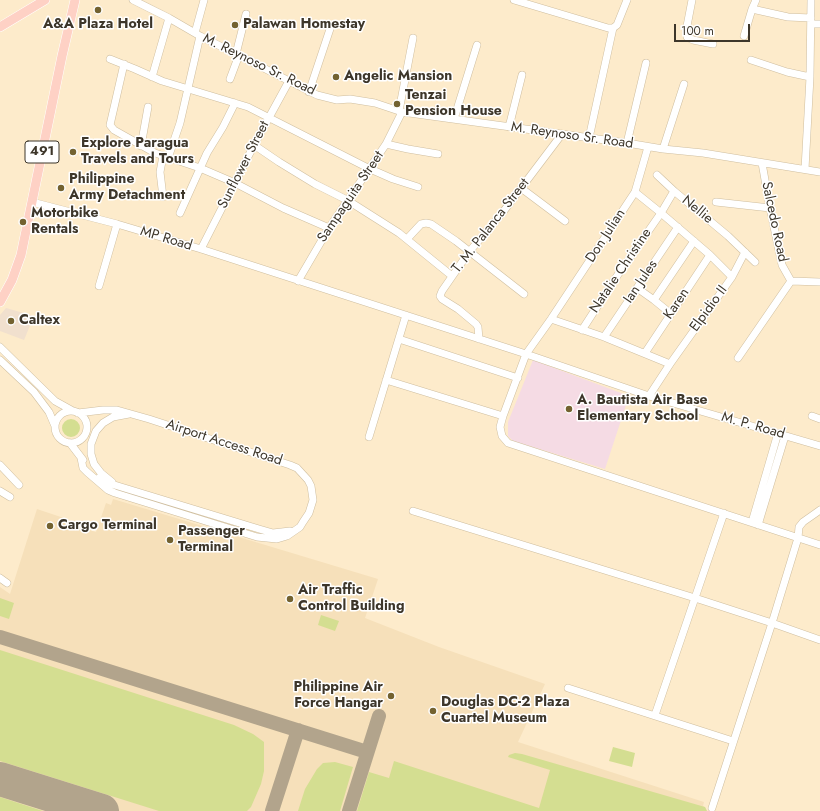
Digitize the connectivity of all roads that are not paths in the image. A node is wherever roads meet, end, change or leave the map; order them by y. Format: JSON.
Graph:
{"nodes":[{"id":1,"x":45,"y":0,"type":"edge"},
{"id":2,"x":133,"y":0,"type":"edge"},
{"id":3,"x":204,"y":0,"type":"edge"},
{"id":4,"x":514,"y":0,"type":"edge"},
{"id":5,"x":627,"y":0,"type":"edge"},
{"id":6,"x":692,"y":0,"type":"edge"},
{"id":7,"x":756,"y":0,"type":"edge"},
{"id":8,"x":811,"y":0,"type":"edge"},
{"id":9,"x":72,"y":2,"type":"edge"},
{"id":10,"x":752,"y":9,"type":"junction"},
{"id":11,"x":246,"y":14,"type":"dead end"},
{"id":12,"x":169,"y":18,"type":"junction"},
{"id":13,"x":811,"y":21,"type":"junction"},
{"id":14,"x":820,"y":24,"type":"edge"},
{"id":15,"x":615,"y":26,"type":"junction"},
{"id":16,"x":0,"y":27,"type":"edge"},
{"id":17,"x":330,"y":29,"type":"dead end"},
{"id":18,"x":198,"y":35,"type":"junction"},
{"id":19,"x":744,"y":36,"type":"dead end"},
{"id":20,"x":413,"y":38,"type":"dead end"},
{"id":21,"x":713,"y":44,"type":"dead end"},
{"id":22,"x":477,"y":45,"type":"dead end"},
{"id":23,"x":237,"y":54,"type":"junction"},
{"id":24,"x":110,"y":59,"type":"dead end"},
{"id":25,"x":751,"y":60,"type":"dead end"},
{"id":26,"x":646,"y":63,"type":"dead end"},
{"id":27,"x":124,"y":64,"type":"junction"},
{"id":28,"x":522,"y":75,"type":"dead end"},
{"id":29,"x":152,"y":77,"type":"junction"},
{"id":30,"x":810,"y":77,"type":"junction"},
{"id":31,"x":230,"y":79,"type":"dead end"},
{"id":32,"x":289,"y":81,"type":"junction"},
{"id":33,"x":684,"y":84,"type":"dead end"},
{"id":34,"x":187,"y":89,"type":"junction"},
{"id":35,"x":309,"y":92,"type":"junction"},
{"id":36,"x":235,"y":103,"type":"junction"},
{"id":37,"x":148,"y":107,"type":"dead end"},
{"id":38,"x":400,"y":111,"type":"junction"},
{"id":39,"x":269,"y":117,"type":"junction"},
{"id":40,"x":454,"y":118,"type":"junction"},
{"id":41,"x":509,"y":127,"type":"junction"},
{"id":42,"x":562,"y":134,"type":"junction"},
{"id":43,"x":589,"y":138,"type":"junction"},
{"id":44,"x":626,"y":143,"type":"junction"},
{"id":45,"x":386,"y":144,"type":"junction"},
{"id":46,"x":254,"y":145,"type":"junction"},
{"id":47,"x":141,"y":146,"type":"junction"},
{"id":48,"x":648,"y":147,"type":"junction"},
{"id":49,"x":663,"y":149,"type":"junction"},
{"id":50,"x":438,"y":154,"type":"dead end"},
{"id":51,"x":166,"y":157,"type":"junction"},
{"id":52,"x":762,"y":163,"type":"junction"},
{"id":53,"x":200,"y":168,"type":"junction"},
{"id":54,"x":368,"y":168,"type":"junction"},
{"id":55,"x":805,"y":169,"type":"junction"},
{"id":56,"x":820,"y":173,"type":"edge"},
{"id":57,"x":657,"y":174,"type":"dead end"},
{"id":58,"x":235,"y":183,"type":"junction"},
{"id":59,"x":418,"y":187,"type":"dead end"},
{"id":60,"x":521,"y":188,"type":"junction"},
{"id":61,"x":674,"y":191,"type":"junction"},
{"id":62,"x":634,"y":192,"type":"junction"},
{"id":63,"x":163,"y":198,"type":"dead end"},
{"id":64,"x":347,"y":200,"type":"junction"},
{"id":65,"x":32,"y":202,"type":"junction"},
{"id":66,"x":716,"y":202,"type":"dead end"},
{"id":67,"x":770,"y":208,"type":"junction"},
{"id":68,"x":661,"y":212,"type":"junction"},
{"id":69,"x":180,"y":213,"type":"dead end"},
{"id":70,"x":565,"y":221,"type":"dead end"},
{"id":71,"x":117,"y":224,"type":"junction"},
{"id":72,"x":329,"y":228,"type":"junction"},
{"id":73,"x":678,"y":228,"type":"junction"},
{"id":74,"x":407,"y":239,"type":"junction"},
{"id":75,"x":694,"y":241,"type":"junction"},
{"id":76,"x":201,"y":249,"type":"junction"},
{"id":77,"x":469,"y":252,"type":"junction"},
{"id":78,"x":745,"y":252,"type":"junction"},
{"id":79,"x":710,"y":255,"type":"junction"},
{"id":80,"x":755,"y":262,"type":"dead end"},
{"id":81,"x":452,"y":276,"type":"junction"},
{"id":82,"x":732,"y":277,"type":"junction"},
{"id":83,"x":298,"y":281,"type":"junction"},
{"id":84,"x":791,"y":281,"type":"junction"},
{"id":85,"x":820,"y":282,"type":"edge"},
{"id":86,"x":99,"y":286,"type":"dead end"},
{"id":87,"x":637,"y":288,"type":"junction"},
{"id":88,"x":524,"y":294,"type":"dead end"},
{"id":89,"x":654,"y":300,"type":"junction"},
{"id":90,"x":0,"y":302,"type":"edge"},
{"id":91,"x":670,"y":313,"type":"junction"},
{"id":92,"x":406,"y":315,"type":"junction"},
{"id":93,"x":551,"y":319,"type":"junction"},
{"id":94,"x":582,"y":330,"type":"junction"},
{"id":95,"x":604,"y":337,"type":"junction"},
{"id":96,"x":399,"y":339,"type":"junction"},
{"id":97,"x":479,"y":339,"type":"junction"},
{"id":98,"x":0,"y":347,"type":"edge"},
{"id":99,"x":645,"y":353,"type":"junction"},
{"id":100,"x":526,"y":354,"type":"junction"},
{"id":101,"x":738,"y":358,"type":"dead end"},
{"id":102,"x":0,"y":360,"type":"edge"},
{"id":103,"x":670,"y":364,"type":"junction"},
{"id":104,"x":518,"y":378,"type":"junction"},
{"id":105,"x":386,"y":380,"type":"junction"},
{"id":106,"x":650,"y":396,"type":"junction"},
{"id":107,"x":76,"y":412,"type":"junction"},
{"id":108,"x":132,"y":414,"type":"junction"},
{"id":109,"x":503,"y":416,"type":"junction"},
{"id":110,"x":812,"y":416,"type":"dead end"},
{"id":111,"x":820,"y":419,"type":"edge"},
{"id":112,"x":55,"y":426,"type":"junction"},
{"id":113,"x":778,"y":433,"type":"junction"},
{"id":114,"x":370,"y":436,"type":"dead end"},
{"id":115,"x":785,"y":436,"type":"junction"},
{"id":116,"x":70,"y":442,"type":"junction"},
{"id":117,"x":820,"y":446,"type":"edge"},
{"id":118,"x":81,"y":458,"type":"junction"},
{"id":119,"x":0,"y":465,"type":"edge"},
{"id":120,"x":19,"y":485,"type":"dead end"},
{"id":121,"x":116,"y":485,"type":"junction"},
{"id":122,"x":0,"y":491,"type":"edge"},
{"id":123,"x":10,"y":497,"type":"dead end"},
{"id":124,"x":820,"y":510,"type":"edge"},
{"id":125,"x":413,"y":511,"type":"dead end"},
{"id":126,"x":724,"y":513,"type":"junction"},
{"id":127,"x":755,"y":524,"type":"junction"},
{"id":128,"x":294,"y":531,"type":"junction"},
{"id":129,"x":798,"y":538,"type":"junction"},
{"id":130,"x":820,"y":545,"type":"edge"},
{"id":131,"x":0,"y":578,"type":"edge"},
{"id":132,"x":7,"y":583,"type":"dead end"},
{"id":133,"x":695,"y":598,"type":"junction"},
{"id":134,"x":772,"y":623,"type":"junction"},
{"id":135,"x":820,"y":640,"type":"edge"},
{"id":136,"x":568,"y":688,"type":"dead end"},
{"id":137,"x":655,"y":715,"type":"junction"},
{"id":138,"x":733,"y":741,"type":"junction"},
{"id":139,"x":712,"y":808,"type":"dead end"}],
"edges":[{"from":1,"to":16,"type":"main road"},
{"from":2,"to":12,"type":"street","name":"M. Reynoso Sr. Road"},
{"from":3,"to":18,"type":"street"},
{"from":4,"to":15,"type":"street"},
{"from":5,"to":15,"type":"street"},
{"from":6,"to":21,"type":"street"},
{"from":7,"to":10,"type":"street"},
{"from":8,"to":13,"type":"street"},
{"from":9,"to":65,"type":"main road","number":"491"},
{"from":10,"to":13,"type":"street"},
{"from":10,"to":19,"type":"street"},
{"from":11,"to":23,"type":"street"},
{"from":12,"to":18,"type":"street","name":"M. Reynoso Sr. Road"},
{"from":12,"to":29,"type":"street"},
{"from":13,"to":14,"type":"street"},
{"from":13,"to":30,"type":"street"},
{"from":15,"to":43,"type":"street"},
{"from":17,"to":35,"type":"street"},
{"from":18,"to":23,"type":"street","name":"M. Reynoso Sr. Road"},
{"from":18,"to":34,"type":"street"},
{"from":20,"to":38,"type":"street","name":"Sampaguita Street"},
{"from":22,"to":40,"type":"street"},
{"from":23,"to":31,"type":"street"},
{"from":23,"to":32,"type":"street","name":"M. Reynoso Sr. Road"},
{"from":24,"to":27,"type":"street"},
{"from":25,"to":30,"type":"street"},
{"from":26,"to":44,"type":"street"},
{"from":27,"to":29,"type":"street"},
{"from":27,"to":47,"type":"street"},
{"from":28,"to":41,"type":"street"},
{"from":29,"to":34,"type":"street"},
{"from":30,"to":55,"type":"street"},
{"from":32,"to":35,"type":"street","name":"M. Reynoso Sr. Road"},
{"from":32,"to":39,"type":"street","name":"Sunflower Street"},
{"from":33,"to":49,"type":"street"},
{"from":34,"to":36,"type":"street"},
{"from":34,"to":51,"type":"street"},
{"from":35,"to":38,"type":"street","name":"M. Reynoso Sr. Road"},
{"from":36,"to":39,"type":"street"},
{"from":36,"to":53,"type":"street"},
{"from":37,"to":47,"type":"street"},
{"from":38,"to":40,"type":"street","name":"M. Reynoso Sr. Road"},
{"from":38,"to":45,"type":"street","name":"Sampaguita Street"},
{"from":39,"to":46,"type":"street","name":"Sunflower Street"},
{"from":39,"to":54,"type":"street"},
{"from":40,"to":41,"type":"street","name":"M. Reynoso Sr. Road"},
{"from":41,"to":42,"type":"street","name":"M. Reynoso Sr. Road"},
{"from":42,"to":43,"type":"street","name":"M. Reynoso Sr. Road"},
{"from":42,"to":60,"type":"street","name":"T. M. Palanca Street"},
{"from":43,"to":44,"type":"street","name":"M. Reynoso Sr. Road"},
{"from":44,"to":48,"type":"street","name":"M. Reynoso Sr. Road"},
{"from":45,"to":50,"type":"street"},
{"from":45,"to":54,"type":"street","name":"Sampaguita Street"},
{"from":46,"to":58,"type":"street","name":"Sunflower Street"},
{"from":46,"to":64,"type":"street"},
{"from":47,"to":51,"type":"street"},
{"from":48,"to":49,"type":"street","name":"M. Reynoso Sr. Road"},
{"from":48,"to":62,"type":"street","name":"Don Julian"},
{"from":49,"to":52,"type":"street","name":"M. Reynoso Sr. Road"},
{"from":51,"to":53,"type":"street"},
{"from":51,"to":63,"type":"street"},
{"from":52,"to":55,"type":"street","name":"M. Reynoso Sr. Road"},
{"from":52,"to":67,"type":"street","name":"Salcedo Road"},
{"from":53,"to":58,"type":"street"},
{"from":53,"to":69,"type":"street"},
{"from":54,"to":59,"type":"street"},
{"from":54,"to":64,"type":"street","name":"Sampaguita Street"},
{"from":55,"to":56,"type":"street","name":"M. Reynoso Sr. Road"},
{"from":57,"to":61,"type":"street"},
{"from":58,"to":72,"type":"street"},
{"from":58,"to":76,"type":"street","name":"Sunflower Street"},
{"from":60,"to":70,"type":"street"},
{"from":60,"to":77,"type":"street","name":"T. M. Palanca Street"},
{"from":61,"to":68,"type":"street","name":"Nellie"},
{"from":61,"to":78,"type":"street","name":"Nellie"},
{"from":62,"to":68,"type":"street","name":"Nellie"},
{"from":62,"to":93,"type":"street","name":"Don Julian"},
{"from":64,"to":72,"type":"street","name":"Sampaguita Street"},
{"from":64,"to":74,"type":"street"},
{"from":65,"to":71,"type":"street","name":"MP Road"},
{"from":65,"to":90,"type":"main road","number":"491"},
{"from":66,"to":67,"type":"street"},
{"from":67,"to":84,"type":"street","name":"Salcedo Road"},
{"from":68,"to":73,"type":"street"},
{"from":68,"to":94,"type":"street","name":"Natalie Christine"},
{"from":71,"to":76,"type":"street","name":"MP Road"},
{"from":71,"to":86,"type":"street"},
{"from":72,"to":83,"type":"street","name":"Sampaguita Street"},
{"from":73,"to":75,"type":"street"},
{"from":73,"to":87,"type":"street","name":"Ian Jules"},
{"from":74,"to":77,"type":"street"},
{"from":74,"to":81,"type":"street"},
{"from":75,"to":79,"type":"street"},
{"from":75,"to":89,"type":"street"},
{"from":76,"to":83,"type":"street","name":"MP Road"},
{"from":77,"to":81,"type":"street","name":"T. M. Palanca Street"},
{"from":77,"to":88,"type":"street"},
{"from":78,"to":80,"type":"street","name":"Nellie"},
{"from":78,"to":82,"type":"street","name":"Elpidio II"},
{"from":79,"to":82,"type":"street"},
{"from":79,"to":91,"type":"street","name":"Karen"},
{"from":81,"to":97,"type":"street","name":"T. M. Palanca Street"},
{"from":82,"to":103,"type":"street","name":"Elpidio II"},
{"from":83,"to":92,"type":"street","name":"MP Road"},
{"from":84,"to":85,"type":"street"},
{"from":84,"to":101,"type":"street","name":"Salcedo Road"},
{"from":87,"to":89,"type":"street"},
{"from":87,"to":95,"type":"street","name":"Ian Jules"},
{"from":89,"to":91,"type":"street"},
{"from":91,"to":99,"type":"street","name":"Karen"},
{"from":92,"to":96,"type":"street"},
{"from":92,"to":97,"type":"street","name":"M. P. Road"},
{"from":93,"to":94,"type":"street"},
{"from":93,"to":100,"type":"street","name":"Don Julian"},
{"from":94,"to":95,"type":"street"},
{"from":95,"to":99,"type":"street"},
{"from":96,"to":104,"type":"street"},
{"from":96,"to":105,"type":"street"},
{"from":97,"to":100,"type":"street","name":"M. P. Road"},
{"from":98,"to":107,"type":"street"},
{"from":99,"to":103,"type":"street"},
{"from":100,"to":104,"type":"street","name":"Don Julian"},
{"from":100,"to":106,"type":"street","name":"M. P. Road"},
{"from":102,"to":112,"type":"street"},
{"from":103,"to":106,"type":"street","name":"Elpidio II"},
{"from":104,"to":109,"type":"street","name":"Don Julian"},
{"from":105,"to":109,"type":"street"},
{"from":105,"to":114,"type":"street"},
{"from":106,"to":113,"type":"street","name":"M. P. Road"},
{"from":107,"to":108,"type":"street","name":"Airport Access Road"},
{"from":107,"to":112,"type":"street"},
{"from":107,"to":116,"type":"street"},
{"from":108,"to":121,"type":"street"},
{"from":108,"to":128,"type":"street","name":"Airport Access Road"},
{"from":109,"to":126,"type":"street","name":"Don Julian"},
{"from":110,"to":111,"type":"street"},
{"from":112,"to":116,"type":"street"},
{"from":113,"to":115,"type":"street","name":"M. P. Road"},
{"from":113,"to":127,"type":"street"},
{"from":115,"to":117,"type":"street","name":"M. P. Road"},
{"from":115,"to":127,"type":"street"},
{"from":116,"to":118,"type":"street","name":"Airport Access Road"},
{"from":118,"to":121,"type":"street","name":"Airport Access Road"},
{"from":118,"to":128,"type":"street","name":"Airport Access Road"},
{"from":119,"to":120,"type":"street"},
{"from":121,"to":128,"type":"street","name":"Airport Access Road"},
{"from":122,"to":123,"type":"street"},
{"from":124,"to":129,"type":"street"},
{"from":125,"to":133,"type":"street"},
{"from":126,"to":127,"type":"street","name":"Don Julian"},
{"from":126,"to":133,"type":"street"},
{"from":127,"to":129,"type":"street","name":"Don Julian"},
{"from":129,"to":130,"type":"street","name":"Don Julian"},
{"from":129,"to":134,"type":"street"},
{"from":131,"to":132,"type":"street"},
{"from":133,"to":134,"type":"street"},
{"from":133,"to":137,"type":"street"},
{"from":134,"to":135,"type":"street"},
{"from":134,"to":138,"type":"street"},
{"from":136,"to":137,"type":"street"},
{"from":137,"to":138,"type":"street"},
{"from":138,"to":139,"type":"street"}]}
